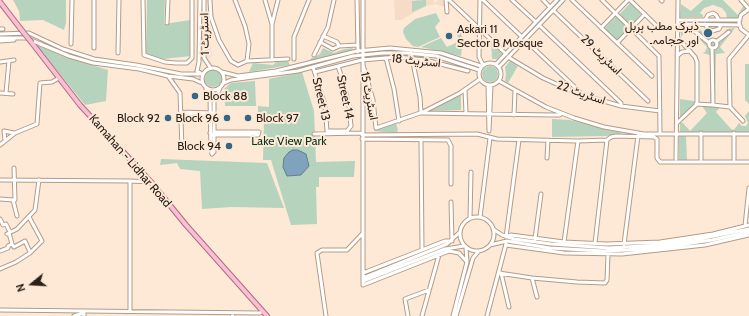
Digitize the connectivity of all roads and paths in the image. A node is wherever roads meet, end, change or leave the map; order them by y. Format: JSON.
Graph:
{"nodes":[{"id":1,"x":72,"y":0,"type":"edge"},
{"id":2,"x":94,"y":0,"type":"edge"},
{"id":3,"x":119,"y":0,"type":"edge"},
{"id":4,"x":143,"y":0,"type":"edge"},
{"id":5,"x":168,"y":0,"type":"edge"},
{"id":6,"x":192,"y":0,"type":"edge"},
{"id":7,"x":200,"y":0,"type":"edge"},
{"id":8,"x":204,"y":0,"type":"edge"},
{"id":9,"x":235,"y":0,"type":"edge"},
{"id":10,"x":264,"y":0,"type":"edge"},
{"id":11,"x":278,"y":0,"type":"edge"},
{"id":12,"x":309,"y":0,"type":"edge"},
{"id":13,"x":334,"y":0,"type":"edge"},
{"id":14,"x":357,"y":0,"type":"edge"},
{"id":15,"x":363,"y":0,"type":"edge"},
{"id":16,"x":448,"y":0,"type":"edge"},
{"id":17,"x":481,"y":0,"type":"edge"},
{"id":18,"x":512,"y":0,"type":"edge"},
{"id":19,"x":542,"y":0,"type":"edge"},
{"id":20,"x":557,"y":0,"type":"edge"},
{"id":21,"x":563,"y":0,"type":"edge"},
{"id":22,"x":572,"y":0,"type":"edge"},
{"id":23,"x":602,"y":0,"type":"edge"},
{"id":24,"x":629,"y":0,"type":"edge"},
{"id":25,"x":682,"y":0,"type":"edge"},
{"id":26,"x":741,"y":0,"type":"edge"},
{"id":27,"x":210,"y":1,"type":"edge"},
{"id":28,"x":0,"y":2,"type":"edge"},
{"id":29,"x":678,"y":2,"type":"edge"},
{"id":30,"x":552,"y":9,"type":"junction"},
{"id":31,"x":749,"y":9,"type":"edge"},
{"id":32,"x":447,"y":12,"type":"dead end"},
{"id":33,"x":616,"y":13,"type":"junction"},
{"id":34,"x":645,"y":14,"type":"junction"},
{"id":35,"x":719,"y":20,"type":"junction"},
{"id":36,"x":740,"y":20,"type":"junction"},
{"id":37,"x":536,"y":22,"type":"junction"},
{"id":38,"x":678,"y":22,"type":"junction"},
{"id":39,"x":705,"y":22,"type":"junction"},
{"id":40,"x":167,"y":23,"type":"dead end"},
{"id":41,"x":272,"y":24,"type":"junction"},
{"id":42,"x":539,"y":25,"type":"junction"},
{"id":43,"x":722,"y":25,"type":"junction"},
{"id":44,"x":740,"y":25,"type":"junction"},
{"id":45,"x":601,"y":28,"type":"junction"},
{"id":46,"x":631,"y":28,"type":"junction"},
{"id":47,"x":479,"y":29,"type":"junction"},
{"id":48,"x":660,"y":29,"type":"dead end"},
{"id":49,"x":678,"y":30,"type":"junction"},
{"id":50,"x":729,"y":32,"type":"dead end"},
{"id":51,"x":0,"y":34,"type":"edge"},
{"id":52,"x":749,"y":35,"type":"edge"},
{"id":53,"x":323,"y":36,"type":"junction"},
{"id":54,"x":678,"y":38,"type":"junction"},
{"id":55,"x":523,"y":39,"type":"junction"},
{"id":56,"x":0,"y":40,"type":"edge"},
{"id":57,"x":14,"y":40,"type":"dead end"},
{"id":58,"x":320,"y":42,"type":"junction"},
{"id":59,"x":716,"y":42,"type":"junction"},
{"id":60,"x":617,"y":43,"type":"junction"},
{"id":61,"x":709,"y":43,"type":"junction"},
{"id":62,"x":72,"y":44,"type":"dead end"},
{"id":63,"x":358,"y":45,"type":"junction"},
{"id":64,"x":339,"y":46,"type":"junction"},
{"id":65,"x":94,"y":48,"type":"dead end"},
{"id":66,"x":712,"y":48,"type":"junction"},
{"id":67,"x":363,"y":50,"type":"junction"},
{"id":68,"x":358,"y":51,"type":"junction"},
{"id":69,"x":690,"y":52,"type":"junction"},
{"id":70,"x":118,"y":53,"type":"dead end"},
{"id":71,"x":411,"y":53,"type":"junction"},
{"id":72,"x":314,"y":55,"type":"dead end"},
{"id":73,"x":362,"y":55,"type":"junction"},
{"id":74,"x":358,"y":56,"type":"junction"},
{"id":75,"x":507,"y":56,"type":"junction"},
{"id":76,"x":678,"y":56,"type":"junction"},
{"id":77,"x":386,"y":58,"type":"junction"},
{"id":78,"x":411,"y":58,"type":"junction"},
{"id":79,"x":288,"y":59,"type":"dead end"},
{"id":80,"x":294,"y":59,"type":"dead end"},
{"id":81,"x":14,"y":60,"type":"dead end"},
{"id":82,"x":272,"y":60,"type":"junction"},
{"id":83,"x":9,"y":61,"type":"junction"},
{"id":84,"x":247,"y":61,"type":"junction"},
{"id":85,"x":362,"y":61,"type":"junction"},
{"id":86,"x":0,"y":62,"type":"edge"},
{"id":87,"x":109,"y":63,"type":"junction"},
{"id":88,"x":482,"y":65,"type":"junction"},
{"id":89,"x":498,"y":65,"type":"junction"},
{"id":90,"x":338,"y":66,"type":"junction"},
{"id":91,"x":210,"y":67,"type":"junction"},
{"id":92,"x":313,"y":67,"type":"junction"},
{"id":93,"x":479,"y":70,"type":"junction"},
{"id":94,"x":468,"y":71,"type":"dead end"},
{"id":95,"x":222,"y":72,"type":"junction"},
{"id":96,"x":315,"y":72,"type":"junction"},
{"id":97,"x":202,"y":74,"type":"junction"},
{"id":98,"x":168,"y":76,"type":"junction"},
{"id":99,"x":652,"y":76,"type":"dead end"},
{"id":100,"x":59,"y":78,"type":"junction"},
{"id":101,"x":480,"y":80,"type":"junction"},
{"id":102,"x":499,"y":81,"type":"junction"},
{"id":103,"x":202,"y":83,"type":"junction"},
{"id":104,"x":490,"y":85,"type":"junction"},
{"id":105,"x":221,"y":86,"type":"junction"},
{"id":106,"x":206,"y":88,"type":"junction"},
{"id":107,"x":465,"y":90,"type":"junction"},
{"id":108,"x":515,"y":90,"type":"junction"},
{"id":109,"x":0,"y":93,"type":"edge"},
{"id":110,"x":6,"y":93,"type":"junction"},
{"id":111,"x":13,"y":94,"type":"dead end"},
{"id":112,"x":579,"y":94,"type":"junction"},
{"id":113,"x":648,"y":101,"type":"dead end"},
{"id":114,"x":696,"y":104,"type":"junction"},
{"id":115,"x":621,"y":106,"type":"junction"},
{"id":116,"x":713,"y":106,"type":"junction"},
{"id":117,"x":730,"y":107,"type":"junction"},
{"id":118,"x":660,"y":111,"type":"junction"},
{"id":119,"x":421,"y":113,"type":"junction"},
{"id":120,"x":466,"y":113,"type":"junction"},
{"id":121,"x":561,"y":113,"type":"junction"},
{"id":122,"x":182,"y":114,"type":"junction"},
{"id":123,"x":212,"y":114,"type":"junction"},
{"id":124,"x":490,"y":114,"type":"junction"},
{"id":125,"x":514,"y":115,"type":"junction"},
{"id":126,"x":399,"y":121,"type":"junction"},
{"id":127,"x":743,"y":121,"type":"dead end"},
{"id":128,"x":676,"y":123,"type":"junction"},
{"id":129,"x":327,"y":131,"type":"joint"},
{"id":130,"x":14,"y":133,"type":"junction"},
{"id":131,"x":213,"y":133,"type":"junction"},
{"id":132,"x":238,"y":133,"type":"junction"},
{"id":133,"x":701,"y":133,"type":"junction"},
{"id":134,"x":314,"y":134,"type":"dead end"},
{"id":135,"x":362,"y":134,"type":"junction"},
{"id":136,"x":660,"y":134,"type":"junction"},
{"id":137,"x":676,"y":134,"type":"junction"},
{"id":138,"x":734,"y":134,"type":"junction"},
{"id":139,"x":749,"y":134,"type":"edge"},
{"id":140,"x":638,"y":136,"type":"junction"},
{"id":141,"x":490,"y":138,"type":"junction"},
{"id":142,"x":362,"y":139,"type":"junction"},
{"id":143,"x":5,"y":140,"type":"junction"},
{"id":144,"x":421,"y":140,"type":"junction"},
{"id":145,"x":519,"y":140,"type":"junction"},
{"id":146,"x":548,"y":140,"type":"junction"},
{"id":147,"x":607,"y":140,"type":"junction"},
{"id":148,"x":578,"y":141,"type":"junction"},
{"id":149,"x":0,"y":145,"type":"edge"},
{"id":150,"x":182,"y":148,"type":"dead end"},
{"id":151,"x":547,"y":158,"type":"dead end"},
{"id":152,"x":676,"y":159,"type":"dead end"},
{"id":153,"x":701,"y":159,"type":"dead end"},
{"id":154,"x":734,"y":159,"type":"dead end"},
{"id":155,"x":749,"y":162,"type":"edge"},
{"id":156,"x":14,"y":168,"type":"dead end"},
{"id":157,"x":471,"y":172,"type":"dead end"},
{"id":158,"x":0,"y":180,"type":"edge"},
{"id":159,"x":14,"y":180,"type":"junction"},
{"id":160,"x":39,"y":180,"type":"junction"},
{"id":161,"x":130,"y":181,"type":"junction"},
{"id":162,"x":150,"y":182,"type":"junction"},
{"id":163,"x":451,"y":184,"type":"dead end"},
{"id":164,"x":749,"y":188,"type":"edge"},
{"id":165,"x":541,"y":194,"type":"dead end"},
{"id":166,"x":0,"y":199,"type":"edge"},
{"id":167,"x":13,"y":200,"type":"junction"},
{"id":168,"x":451,"y":202,"type":"dead end"},
{"id":169,"x":17,"y":216,"type":"dead end"},
{"id":170,"x":29,"y":217,"type":"junction"},
{"id":171,"x":480,"y":217,"type":"junction"},
{"id":172,"x":470,"y":218,"type":"junction"},
{"id":173,"x":0,"y":219,"type":"edge"},
{"id":174,"x":747,"y":225,"type":"edge"},
{"id":175,"x":493,"y":229,"type":"junction"},
{"id":176,"x":749,"y":229,"type":"edge"},
{"id":177,"x":460,"y":232,"type":"junction"},
{"id":178,"x":9,"y":233,"type":"junction"},
{"id":179,"x":363,"y":233,"type":"junction"},
{"id":180,"x":749,"y":234,"type":"edge"},
{"id":181,"x":506,"y":237,"type":"junction"},
{"id":182,"x":535,"y":239,"type":"junction"},
{"id":183,"x":452,"y":241,"type":"junction"},
{"id":184,"x":564,"y":242,"type":"junction"},
{"id":185,"x":507,"y":243,"type":"junction"},
{"id":186,"x":12,"y":244,"type":"junction"},
{"id":187,"x":595,"y":244,"type":"junction"},
{"id":188,"x":624,"y":244,"type":"junction"},
{"id":189,"x":490,"y":245,"type":"junction"},
{"id":190,"x":465,"y":247,"type":"junction"},
{"id":191,"x":422,"y":250,"type":"junction"},
{"id":192,"x":0,"y":251,"type":"edge"},
{"id":193,"x":30,"y":252,"type":"junction"},
{"id":194,"x":478,"y":252,"type":"junction"},
{"id":195,"x":608,"y":254,"type":"junction"},
{"id":196,"x":439,"y":255,"type":"junction"},
{"id":197,"x":467,"y":262,"type":"junction"},
{"id":198,"x":0,"y":269,"type":"edge"},
{"id":199,"x":363,"y":273,"type":"junction"},
{"id":200,"x":500,"y":273,"type":"junction"},
{"id":201,"x":532,"y":278,"type":"junction"},
{"id":202,"x":363,"y":279,"type":"junction"},
{"id":203,"x":429,"y":290,"type":"junction"},
{"id":204,"x":537,"y":297,"type":"dead end"},
{"id":205,"x":509,"y":307,"type":"dead end"},
{"id":206,"x":0,"y":310,"type":"edge"},
{"id":207,"x":130,"y":311,"type":"junction"},
{"id":208,"x":262,"y":311,"type":"junction"},
{"id":209,"x":74,"y":316,"type":"edge"},
{"id":210,"x":84,"y":316,"type":"edge"},
{"id":211,"x":267,"y":316,"type":"edge"},
{"id":212,"x":326,"y":316,"type":"edge"},
{"id":213,"x":408,"y":316,"type":"edge"},
{"id":214,"x":422,"y":316,"type":"edge"},
{"id":215,"x":453,"y":316,"type":"edge"},
{"id":216,"x":456,"y":316,"type":"edge"},
{"id":217,"x":487,"y":316,"type":"edge"}],
"edges":[{"from":1,"to":62,"type":"street"},
{"from":2,"to":65,"type":"street"},
{"from":3,"to":70,"type":"street"},
{"from":4,"to":6,"type":"street"},
{"from":5,"to":40,"type":"street"},
{"from":7,"to":97,"type":"street","name":"اسٹریٹ 1"},
{"from":8,"to":91,"type":"street","name":"اسٹریٹ 1"},
{"from":9,"to":84,"type":"street"},
{"from":10,"to":41,"type":"street"},
{"from":11,"to":41,"type":"street"},
{"from":12,"to":80,"type":"street"},
{"from":13,"to":53,"type":"street"},
{"from":14,"to":63,"type":"street"},
{"from":15,"to":67,"type":"street"},
{"from":16,"to":32,"type":"street"},
{"from":16,"to":47,"type":"street","name":"اسٹریٹ 22"},
{"from":17,"to":47,"type":"street"},
{"from":17,"to":55,"type":"street"},
{"from":18,"to":37,"type":"street"},
{"from":19,"to":30,"type":"street","name":"اسٹریٹ 29"},
{"from":20,"to":30,"type":"street"},
{"from":21,"to":30,"type":"street"},
{"from":22,"to":45,"type":"street"},
{"from":23,"to":33,"type":"street"},
{"from":24,"to":33,"type":"street"},
{"from":24,"to":34,"type":"street"},
{"from":25,"to":29,"type":"street"},
{"from":26,"to":31,"type":"street"},
{"from":27,"to":84,"type":"street"},
{"from":28,"to":100,"type":"main road","name":"Kamahan - Lidhar Road","bridge":true},
{"from":29,"to":38,"type":"street"},
{"from":30,"to":37,"type":"street"},
{"from":30,"to":42,"type":"street"},
{"from":30,"to":113,"type":"street","name":"اسٹریٹ 29"},
{"from":31,"to":36,"type":"street"},
{"from":33,"to":45,"type":"street"},
{"from":33,"to":46,"type":"street"},
{"from":34,"to":46,"type":"street"},
{"from":34,"to":48,"type":"street"},
{"from":35,"to":36,"type":"street"},
{"from":35,"to":39,"type":"street"},
{"from":35,"to":39,"type":"street"},
{"from":36,"to":44,"type":"street"},
{"from":37,"to":55,"type":"street"},
{"from":38,"to":39,"type":"street"},
{"from":38,"to":49,"type":"street"},
{"from":39,"to":43,"type":"street"},
{"from":39,"to":43,"type":"street"},
{"from":41,"to":82,"type":"street"},
{"from":42,"to":55,"type":"street"},
{"from":42,"to":115,"type":"street"},
{"from":43,"to":44,"type":"street"},
{"from":44,"to":52,"type":"street"},
{"from":45,"to":60,"type":"street"},
{"from":46,"to":60,"type":"street"},
{"from":46,"to":118,"type":"street"},
{"from":47,"to":75,"type":"street","name":"اسٹریٹ 22"},
{"from":47,"to":88,"type":"street"},
{"from":49,"to":54,"type":"street"},
{"from":49,"to":61,"type":"street"},
{"from":50,"to":59,"type":"street"},
{"from":51,"to":87,"type":"street"},
{"from":52,"to":117,"type":"street"},
{"from":53,"to":58,"type":"street"},
{"from":53,"to":64,"type":"street"},
{"from":54,"to":69,"type":"street"},
{"from":54,"to":76,"type":"street"},
{"from":55,"to":75,"type":"street"},
{"from":55,"to":112,"type":"street"},
{"from":56,"to":57,"type":"street"},
{"from":56,"to":87,"type":"street"},
{"from":58,"to":64,"type":"street"},
{"from":58,"to":72,"type":"street"},
{"from":59,"to":61,"type":"street"},
{"from":59,"to":66,"type":"street"},
{"from":60,"to":99,"type":"street"},
{"from":61,"to":66,"type":"street"},
{"from":63,"to":64,"type":"street"},
{"from":63,"to":68,"type":"street"},
{"from":66,"to":116,"type":"street"},
{"from":67,"to":68,"type":"street"},
{"from":67,"to":73,"type":"street"},
{"from":67,"to":88,"type":"street"},
{"from":68,"to":74,"type":"street"},
{"from":68,"to":95,"type":"street"},
{"from":69,"to":76,"type":"street"},
{"from":69,"to":114,"type":"street"},
{"from":71,"to":73,"type":"street"},
{"from":71,"to":78,"type":"street"},
{"from":71,"to":93,"type":"street"},
{"from":73,"to":74,"type":"street"},
{"from":73,"to":85,"type":"street"},
{"from":74,"to":92,"type":"street"},
{"from":75,"to":89,"type":"street"},
{"from":75,"to":112,"type":"street","name":"اسٹریٹ 22"},
{"from":76,"to":128,"type":"street"},
{"from":77,"to":78,"type":"street","name":"اسٹریٹ 18"},
{"from":77,"to":85,"type":"street","name":"اسٹریٹ 18"},
{"from":77,"to":126,"type":"street"},
{"from":78,"to":94,"type":"street","name":"اسٹریٹ 18"},
{"from":78,"to":119,"type":"street"},
{"from":79,"to":82,"type":"street"},
{"from":81,"to":83,"type":"street"},
{"from":82,"to":84,"type":"street"},
{"from":83,"to":86,"type":"street"},
{"from":83,"to":110,"type":"street"},
{"from":85,"to":90,"type":"street","name":"اسٹریٹ 18"},
{"from":85,"to":126,"type":"street","name":"اسٹریٹ 15"},
{"from":85,"to":135,"type":"street"},
{"from":87,"to":97,"type":"street"},
{"from":87,"to":98,"type":"street"},
{"from":88,"to":89,"type":"street"},
{"from":88,"to":93,"type":"street"},
{"from":89,"to":102,"type":"street"},
{"from":90,"to":96,"type":"street","name":"اسٹریٹ 18"},
{"from":90,"to":129,"type":"street","name":"Street 14"},
{"from":91,"to":95,"type":"street"},
{"from":91,"to":97,"type":"street"},
{"from":92,"to":96,"type":"street","name":"Street 13"},
{"from":92,"to":105,"type":"street"},
{"from":93,"to":101,"type":"street"},
{"from":95,"to":105,"type":"street"},
{"from":96,"to":129,"type":"street","name":"Street 13"},
{"from":97,"to":103,"type":"street"},
{"from":98,"to":103,"type":"street"},
{"from":98,"to":122,"type":"street"},
{"from":100,"to":130,"type":"street"},
{"from":100,"to":162,"type":"main road","name":"Kamahan - Lidhar Road"},
{"from":101,"to":104,"type":"street"},
{"from":101,"to":107,"type":"street"},
{"from":102,"to":104,"type":"street"},
{"from":102,"to":108,"type":"street"},
{"from":103,"to":106,"type":"street"},
{"from":104,"to":124,"type":"street"},
{"from":105,"to":106,"type":"street"},
{"from":105,"to":123,"type":"street"},
{"from":106,"to":123,"type":"street"},
{"from":107,"to":119,"type":"street"},
{"from":107,"to":120,"type":"street"},
{"from":108,"to":121,"type":"street"},
{"from":108,"to":125,"type":"street"},
{"from":109,"to":110,"type":"street"},
{"from":110,"to":111,"type":"street"},
{"from":112,"to":115,"type":"street","name":"اسٹریٹ 22"},
{"from":114,"to":116,"type":"street"},
{"from":114,"to":128,"type":"street"},
{"from":115,"to":118,"type":"street","name":"اسٹریٹ 22"},
{"from":116,"to":117,"type":"street"},
{"from":117,"to":127,"type":"street"},
{"from":118,"to":136,"type":"street"},
{"from":119,"to":120,"type":"street"},
{"from":119,"to":126,"type":"street"},
{"from":120,"to":124,"type":"street"},
{"from":121,"to":125,"type":"street"},
{"from":121,"to":136,"type":"street"},
{"from":122,"to":123,"type":"street"},
{"from":122,"to":150,"type":"street"},
{"from":123,"to":131,"type":"street"},
{"from":124,"to":125,"type":"street"},
{"from":128,"to":137,"type":"street"},
{"from":130,"to":143,"type":"street"},
{"from":130,"to":143,"type":"street"},
{"from":131,"to":131,"type":"street"},
{"from":131,"to":132,"type":"street"},
{"from":132,"to":132,"type":"street"},
{"from":133,"to":137,"type":"street"},
{"from":133,"to":138,"type":"street"},
{"from":133,"to":153,"type":"street"},
{"from":134,"to":135,"type":"street"},
{"from":135,"to":141,"type":"street"},
{"from":135,"to":142,"type":"street"},
{"from":136,"to":137,"type":"street"},
{"from":137,"to":152,"type":"street"},
{"from":138,"to":139,"type":"street"},
{"from":138,"to":154,"type":"street"},
{"from":140,"to":147,"type":"street"},
{"from":140,"to":155,"type":"street"},
{"from":140,"to":188,"type":"street"},
{"from":141,"to":145,"type":"street"},
{"from":141,"to":171,"type":"street"},
{"from":142,"to":144,"type":"street"},
{"from":142,"to":179,"type":"street"},
{"from":143,"to":149,"type":"street"},
{"from":144,"to":163,"type":"street"},
{"from":144,"to":191,"type":"street"},
{"from":145,"to":146,"type":"street"},
{"from":145,"to":181,"type":"street"},
{"from":146,"to":148,"type":"street"},
{"from":146,"to":151,"type":"street"},
{"from":147,"to":148,"type":"street"},
{"from":147,"to":187,"type":"street"},
{"from":148,"to":184,"type":"street"},
{"from":156,"to":159,"type":"street"},
{"from":157,"to":172,"type":"street"},
{"from":158,"to":159,"type":"street"},
{"from":159,"to":160,"type":"street"},
{"from":159,"to":167,"type":"street"},
{"from":160,"to":161,"type":"street"},
{"from":160,"to":170,"type":"street"},
{"from":161,"to":162,"type":"street"},
{"from":161,"to":207,"type":"street"},
{"from":162,"to":208,"type":"main road","name":"Kamahan - Lidhar Road"},
{"from":164,"to":174,"type":"street"},
{"from":165,"to":182,"type":"street"},
{"from":166,"to":167,"type":"street"},
{"from":167,"to":169,"type":"street"},
{"from":168,"to":183,"type":"street"},
{"from":170,"to":178,"type":"street"},
{"from":170,"to":193,"type":"street"},
{"from":171,"to":172,"type":"street"},
{"from":171,"to":175,"type":"street"},
{"from":172,"to":177,"type":"street"},
{"from":173,"to":178,"type":"street"},
{"from":174,"to":188,"type":"street"},
{"from":175,"to":181,"type":"street"},
{"from":175,"to":189,"type":"street"},
{"from":176,"to":181,"type":"street"},
{"from":177,"to":183,"type":"street"},
{"from":177,"to":190,"type":"street"},
{"from":178,"to":186,"type":"street"},
{"from":179,"to":199,"type":"street"},
{"from":179,"to":212,"type":"street"},
{"from":180,"to":185,"type":"street"},
{"from":180,"to":195,"type":"street"},
{"from":181,"to":182,"type":"street"},
{"from":182,"to":184,"type":"street"},
{"from":183,"to":191,"type":"street"},
{"from":183,"to":202,"type":"street"},
{"from":184,"to":187,"type":"street"},
{"from":185,"to":189,"type":"street"},
{"from":185,"to":195,"type":"street"},
{"from":185,"to":200,"type":"street"},
{"from":186,"to":192,"type":"street"},
{"from":186,"to":193,"type":"street"},
{"from":187,"to":188,"type":"street"},
{"from":189,"to":194,"type":"street"},
{"from":190,"to":194,"type":"street"},
{"from":190,"to":197,"type":"street"},
{"from":190,"to":202,"type":"street"},
{"from":191,"to":199,"type":"street"},
{"from":193,"to":198,"type":"street"},
{"from":194,"to":216,"type":"street"},
{"from":195,"to":201,"type":"street"},
{"from":196,"to":197,"type":"street"},
{"from":196,"to":202,"type":"street"},
{"from":196,"to":203,"type":"street"},
{"from":197,"to":215,"type":"street"},
{"from":199,"to":202,"type":"street"},
{"from":200,"to":201,"type":"street"},
{"from":200,"to":205,"type":"street"},
{"from":200,"to":217,"type":"street"},
{"from":201,"to":204,"type":"street"},
{"from":203,"to":213,"type":"street"},
{"from":203,"to":214,"type":"street"},
{"from":206,"to":207,"type":"street"},
{"from":207,"to":208,"type":"street"},
{"from":208,"to":211,"type":"main road","name":"Kamahan - Lidhar Road"},
{"from":209,"to":210,"type":"street"}]}
